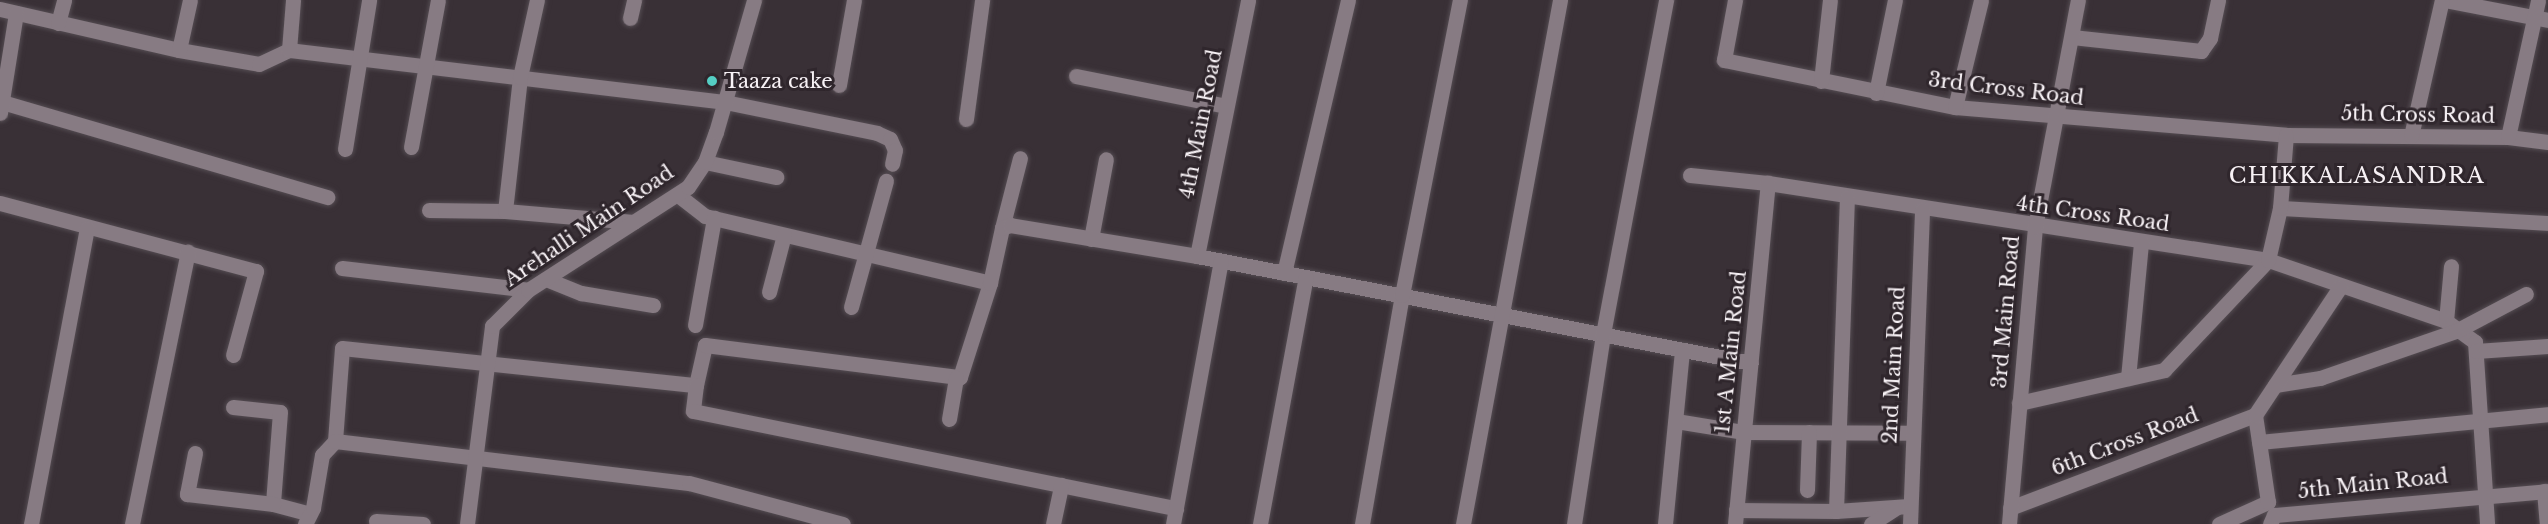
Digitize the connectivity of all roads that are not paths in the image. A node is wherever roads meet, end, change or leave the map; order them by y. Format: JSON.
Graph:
{"nodes":[{"id":1,"x":64,"y":0,"type":"edge"},
{"id":2,"x":190,"y":0,"type":"edge"},
{"id":3,"x":293,"y":0,"type":"edge"},
{"id":4,"x":369,"y":0,"type":"edge"},
{"id":5,"x":438,"y":0,"type":"edge"},
{"id":6,"x":537,"y":0,"type":"edge"},
{"id":7,"x":634,"y":0,"type":"edge"},
{"id":8,"x":754,"y":0,"type":"edge"},
{"id":9,"x":854,"y":0,"type":"edge"},
{"id":10,"x":982,"y":0,"type":"edge"},
{"id":11,"x":1248,"y":0,"type":"edge"},
{"id":12,"x":1348,"y":0,"type":"edge"},
{"id":13,"x":1460,"y":0,"type":"edge"},
{"id":14,"x":1560,"y":0,"type":"edge"},
{"id":15,"x":1666,"y":0,"type":"edge"},
{"id":16,"x":1735,"y":0,"type":"edge"},
{"id":17,"x":1830,"y":0,"type":"edge"},
{"id":18,"x":1895,"y":0,"type":"edge"},
{"id":19,"x":1982,"y":0,"type":"edge"},
{"id":20,"x":2078,"y":0,"type":"edge"},
{"id":21,"x":2218,"y":0,"type":"edge"},
{"id":22,"x":2443,"y":0,"type":"edge"},
{"id":23,"x":2538,"y":0,"type":"edge"},
{"id":24,"x":0,"y":9,"type":"edge"},
{"id":25,"x":16,"y":13,"type":"junction"},
{"id":26,"x":630,"y":18,"type":"dead end"},
{"id":27,"x":2541,"y":18,"type":"edge"},
{"id":28,"x":58,"y":23,"type":"junction"},
{"id":29,"x":2072,"y":37,"type":"junction"},
{"id":30,"x":179,"y":50,"type":"junction"},
{"id":31,"x":289,"y":50,"type":"junction"},
{"id":32,"x":362,"y":56,"type":"junction"},
{"id":33,"x":426,"y":65,"type":"junction"},
{"id":34,"x":1076,"y":76,"type":"dead end"},
{"id":35,"x":520,"y":77,"type":"junction"},
{"id":36,"x":1821,"y":81,"type":"junction"},
{"id":37,"x":839,"y":85,"type":"dead end"},
{"id":38,"x":1876,"y":93,"type":"junction"},
{"id":39,"x":725,"y":102,"type":"junction"},
{"id":40,"x":1227,"y":106,"type":"junction"},
{"id":41,"x":1,"y":107,"type":"edge"},
{"id":42,"x":1955,"y":107,"type":"junction"},
{"id":43,"x":2057,"y":118,"type":"junction"},
{"id":44,"x":966,"y":119,"type":"dead end"},
{"id":45,"x":2286,"y":135,"type":"junction"},
{"id":46,"x":2411,"y":136,"type":"junction"},
{"id":47,"x":2508,"y":137,"type":"junction"},
{"id":48,"x":2548,"y":142,"type":"edge"},
{"id":49,"x":411,"y":147,"type":"dead end"},
{"id":50,"x":345,"y":148,"type":"dead end"},
{"id":51,"x":1020,"y":158,"type":"dead end"},
{"id":52,"x":1106,"y":159,"type":"dead end"},
{"id":53,"x":705,"y":162,"type":"junction"},
{"id":54,"x":892,"y":164,"type":"dead end"},
{"id":55,"x":1690,"y":175,"type":"dead end"},
{"id":56,"x":776,"y":177,"type":"dead end"},
{"id":57,"x":886,"y":181,"type":"dead end"},
{"id":58,"x":1768,"y":183,"type":"junction"},
{"id":59,"x":678,"y":195,"type":"junction"},
{"id":60,"x":1847,"y":196,"type":"junction"},
{"id":61,"x":327,"y":197,"type":"dead end"},
{"id":62,"x":0,"y":203,"type":"edge"},
{"id":63,"x":2280,"y":208,"type":"junction"},
{"id":64,"x":1922,"y":209,"type":"junction"},
{"id":65,"x":429,"y":210,"type":"dead end"},
{"id":66,"x":505,"y":211,"type":"junction"},
{"id":67,"x":714,"y":218,"type":"junction"},
{"id":68,"x":634,"y":222,"type":"junction"},
{"id":69,"x":2548,"y":223,"type":"edge"},
{"id":70,"x":2035,"y":227,"type":"junction"},
{"id":71,"x":87,"y":228,"type":"junction"},
{"id":72,"x":1002,"y":228,"type":"junction"},
{"id":73,"x":784,"y":235,"type":"junction"},
{"id":74,"x":1091,"y":239,"type":"junction"},
{"id":75,"x":2141,"y":242,"type":"junction"},
{"id":76,"x":188,"y":252,"type":"junction"},
{"id":77,"x":864,"y":254,"type":"junction"},
{"id":78,"x":1197,"y":256,"type":"junction"},
{"id":79,"x":2268,"y":260,"type":"junction"},
{"id":80,"x":1221,"y":261,"type":"junction"},
{"id":81,"x":2451,"y":266,"type":"dead end"},
{"id":82,"x":342,"y":268,"type":"dead end"},
{"id":83,"x":1284,"y":273,"type":"junction"},
{"id":84,"x":1306,"y":277,"type":"junction"},
{"id":85,"x":546,"y":279,"type":"junction"},
{"id":86,"x":990,"y":283,"type":"junction"},
{"id":87,"x":2340,"y":287,"type":"junction"},
{"id":88,"x":528,"y":290,"type":"junction"},
{"id":89,"x":769,"y":292,"type":"dead end"},
{"id":90,"x":2526,"y":294,"type":"dead end"},
{"id":91,"x":1402,"y":295,"type":"junction"},
{"id":92,"x":653,"y":305,"type":"dead end"},
{"id":93,"x":851,"y":307,"type":"dead end"},
{"id":94,"x":1502,"y":314,"type":"junction"},
{"id":95,"x":695,"y":325,"type":"dead end"},
{"id":96,"x":2451,"y":326,"type":"junction"},
{"id":97,"x":1604,"y":334,"type":"junction"},
{"id":98,"x":2476,"y":346,"type":"junction"},
{"id":99,"x":2548,"y":346,"type":"edge"},
{"id":100,"x":1682,"y":350,"type":"junction"},
{"id":101,"x":233,"y":355,"type":"dead end"},
{"id":102,"x":1751,"y":363,"type":"junction"},
{"id":103,"x":485,"y":364,"type":"junction"},
{"id":104,"x":956,"y":378,"type":"junction"},
{"id":105,"x":2128,"y":378,"type":"junction"},
{"id":106,"x":696,"y":385,"type":"junction"},
{"id":107,"x":2275,"y":385,"type":"junction"},
{"id":108,"x":2019,"y":403,"type":"junction"},
{"id":109,"x":233,"y":407,"type":"dead end"},
{"id":110,"x":2548,"y":414,"type":"edge"},
{"id":111,"x":2255,"y":415,"type":"junction"},
{"id":112,"x":2480,"y":418,"type":"junction"},
{"id":113,"x":949,"y":419,"type":"dead end"},
{"id":114,"x":1676,"y":422,"type":"junction"},
{"id":115,"x":1744,"y":432,"type":"junction"},
{"id":116,"x":1809,"y":432,"type":"junction"},
{"id":117,"x":1839,"y":433,"type":"junction"},
{"id":118,"x":1911,"y":433,"type":"junction"},
{"id":119,"x":335,"y":441,"type":"junction"},
{"id":120,"x":2265,"y":442,"type":"junction"},
{"id":121,"x":195,"y":453,"type":"dead end"},
{"id":122,"x":476,"y":460,"type":"junction"},
{"id":123,"x":1061,"y":485,"type":"junction"},
{"id":124,"x":1807,"y":490,"type":"dead end"},
{"id":125,"x":2546,"y":491,"type":"edge"},
{"id":126,"x":2486,"y":494,"type":"junction"},
{"id":127,"x":273,"y":504,"type":"junction"},
{"id":128,"x":1904,"y":506,"type":"junction"},
{"id":129,"x":1176,"y":508,"type":"junction"},
{"id":130,"x":2010,"y":508,"type":"junction"},
{"id":131,"x":1836,"y":511,"type":"junction"},
{"id":132,"x":1736,"y":517,"type":"edge"},
{"id":133,"x":308,"y":519,"type":"edge"},
{"id":134,"x":376,"y":521,"type":"dead end"},
{"id":135,"x":31,"y":524,"type":"edge"},
{"id":136,"x":132,"y":524,"type":"edge"},
{"id":137,"x":423,"y":524,"type":"edge"},
{"id":138,"x":467,"y":524,"type":"edge"},
{"id":139,"x":843,"y":524,"type":"edge"},
{"id":140,"x":1053,"y":524,"type":"edge"},
{"id":141,"x":1173,"y":524,"type":"edge"},
{"id":142,"x":1260,"y":524,"type":"edge"},
{"id":143,"x":1362,"y":524,"type":"edge"},
{"id":144,"x":1463,"y":524,"type":"edge"},
{"id":145,"x":1574,"y":524,"type":"edge"},
{"id":146,"x":1665,"y":524,"type":"edge"},
{"id":147,"x":1871,"y":524,"type":"edge"},
{"id":148,"x":1910,"y":524,"type":"edge"},
{"id":149,"x":2009,"y":524,"type":"edge"},
{"id":150,"x":2219,"y":524,"type":"edge"},
{"id":151,"x":2270,"y":524,"type":"edge"},
{"id":152,"x":2487,"y":524,"type":"edge"},
{"id":153,"x":2547,"y":524,"type":"edge"}],
"edges":[{"from":1,"to":28,"type":"street"},
{"from":2,"to":30,"type":"street"},
{"from":3,"to":31,"type":"street"},
{"from":4,"to":32,"type":"street"},
{"from":5,"to":33,"type":"street"},
{"from":6,"to":35,"type":"street"},
{"from":7,"to":26,"type":"street"},
{"from":8,"to":39,"type":"street","name":"Arehalli Main Road"},
{"from":9,"to":37,"type":"street"},
{"from":10,"to":44,"type":"street"},
{"from":11,"to":40,"type":"street","name":"4th Main Road"},
{"from":12,"to":83,"type":"street"},
{"from":13,"to":91,"type":"street"},
{"from":14,"to":94,"type":"street"},
{"from":15,"to":97,"type":"street"},
{"from":16,"to":36,"type":"street","name":"3rd Cross Road"},
{"from":17,"to":36,"type":"street"},
{"from":18,"to":38,"type":"street"},
{"from":19,"to":42,"type":"street"},
{"from":20,"to":29,"type":"street","name":"3rd Main Road"},
{"from":21,"to":29,"type":"street"},
{"from":22,"to":27,"type":"street"},
{"from":22,"to":46,"type":"street"},
{"from":23,"to":27,"type":"street"},
{"from":24,"to":25,"type":"street"},
{"from":25,"to":28,"type":"street"},
{"from":25,"to":41,"type":"street"},
{"from":27,"to":47,"type":"street"},
{"from":28,"to":30,"type":"street"},
{"from":29,"to":43,"type":"street","name":"3rd Main Road"},
{"from":30,"to":31,"type":"street"},
{"from":31,"to":32,"type":"street"},
{"from":32,"to":33,"type":"street"},
{"from":32,"to":50,"type":"street"},
{"from":33,"to":35,"type":"street"},
{"from":33,"to":49,"type":"street"},
{"from":34,"to":40,"type":"street"},
{"from":35,"to":39,"type":"street"},
{"from":35,"to":66,"type":"street"},
{"from":36,"to":38,"type":"street","name":"3rd Cross Road"},
{"from":38,"to":42,"type":"street","name":"3rd Cross Road"},
{"from":39,"to":53,"type":"street","name":"Arehalli Main Road"},
{"from":39,"to":54,"type":"street"},
{"from":40,"to":78,"type":"street","name":"4th Main Road"},
{"from":41,"to":61,"type":"street"},
{"from":42,"to":43,"type":"street","name":"3rd Cross Road"},
{"from":43,"to":45,"type":"street","name":"3rd Cross Road"},
{"from":43,"to":70,"type":"street","name":"3rd Main Road"},
{"from":45,"to":46,"type":"street","name":"5th Cross Road"},
{"from":45,"to":63,"type":"street"},
{"from":46,"to":47,"type":"street","name":"5th Cross Road"},
{"from":47,"to":48,"type":"street","name":"5th Cross Road"},
{"from":51,"to":72,"type":"street"},
{"from":52,"to":74,"type":"street"},
{"from":53,"to":56,"type":"street"},
{"from":53,"to":59,"type":"street","name":"Arehalli Main Road"},
{"from":55,"to":58,"type":"street","name":"4th Cross Road"},
{"from":57,"to":77,"type":"street"},
{"from":58,"to":60,"type":"street","name":"4th Cross Road"},
{"from":58,"to":102,"type":"street","name":"1st A Main Road"},
{"from":59,"to":67,"type":"street"},
{"from":59,"to":68,"type":"street","name":"Arehalli Main Road"},
{"from":60,"to":64,"type":"street","name":"4th Cross Road"},
{"from":60,"to":117,"type":"street"},
{"from":62,"to":71,"type":"street"},
{"from":63,"to":69,"type":"street"},
{"from":63,"to":79,"type":"street"},
{"from":64,"to":70,"type":"street","name":"4th Cross Road"},
{"from":64,"to":118,"type":"street","name":"2nd Main Road"},
{"from":65,"to":66,"type":"street"},
{"from":66,"to":68,"type":"street"},
{"from":67,"to":73,"type":"street"},
{"from":67,"to":95,"type":"street"},
{"from":68,"to":85,"type":"street","name":"Arehalli Main Road"},
{"from":70,"to":75,"type":"street","name":"4th Cross Road"},
{"from":70,"to":108,"type":"street","name":"3rd Main Road"},
{"from":71,"to":76,"type":"street"},
{"from":71,"to":135,"type":"street"},
{"from":72,"to":74,"type":"street"},
{"from":72,"to":86,"type":"street"},
{"from":73,"to":77,"type":"street"},
{"from":73,"to":89,"type":"street"},
{"from":74,"to":78,"type":"street"},
{"from":75,"to":79,"type":"street","name":"4th Cross Road"},
{"from":75,"to":105,"type":"street"},
{"from":76,"to":101,"type":"street"},
{"from":76,"to":136,"type":"street"},
{"from":77,"to":86,"type":"street"},
{"from":77,"to":93,"type":"street"},
{"from":78,"to":80,"type":"street"},
{"from":79,"to":87,"type":"street","name":"4th Cross Road"},
{"from":79,"to":105,"type":"street"},
{"from":80,"to":83,"type":"street"},
{"from":80,"to":129,"type":"street"},
{"from":81,"to":96,"type":"street"},
{"from":82,"to":88,"type":"street"},
{"from":83,"to":84,"type":"street"},
{"from":84,"to":91,"type":"street"},
{"from":84,"to":142,"type":"street"},
{"from":85,"to":88,"type":"street","name":"Arehalli Main Road"},
{"from":85,"to":92,"type":"street"},
{"from":86,"to":104,"type":"street"},
{"from":87,"to":96,"type":"street","name":"4th Cross Road"},
{"from":87,"to":107,"type":"street"},
{"from":88,"to":103,"type":"street","name":"Arehalli Main Road"},
{"from":90,"to":96,"type":"street"},
{"from":91,"to":94,"type":"street"},
{"from":91,"to":143,"type":"street"},
{"from":94,"to":97,"type":"street"},
{"from":94,"to":144,"type":"street"},
{"from":96,"to":98,"type":"street","name":"4th Cross Road"},
{"from":96,"to":107,"type":"street"},
{"from":97,"to":100,"type":"street"},
{"from":97,"to":145,"type":"street"},
{"from":98,"to":99,"type":"street"},
{"from":98,"to":112,"type":"street"},
{"from":100,"to":102,"type":"street"},
{"from":100,"to":114,"type":"street"},
{"from":102,"to":115,"type":"street","name":"1st A Main Road"},
{"from":103,"to":106,"type":"street"},
{"from":103,"to":119,"type":"street"},
{"from":103,"to":122,"type":"street","name":"Arehalli Main Road"},
{"from":104,"to":106,"type":"street"},
{"from":104,"to":113,"type":"street"},
{"from":105,"to":108,"type":"street"},
{"from":106,"to":123,"type":"street"},
{"from":107,"to":111,"type":"street"},
{"from":108,"to":130,"type":"street","name":"3rd Main Road"},
{"from":109,"to":127,"type":"street"},
{"from":110,"to":112,"type":"street"},
{"from":111,"to":120,"type":"street"},
{"from":111,"to":130,"type":"street","name":"6th Cross Road"},
{"from":112,"to":120,"type":"street"},
{"from":112,"to":126,"type":"street"},
{"from":114,"to":115,"type":"street"},
{"from":114,"to":146,"type":"street"},
{"from":115,"to":116,"type":"street"},
{"from":115,"to":132,"type":"street","name":"1st A Main Road"},
{"from":116,"to":117,"type":"street"},
{"from":116,"to":124,"type":"street"},
{"from":117,"to":118,"type":"street"},
{"from":117,"to":131,"type":"street"},
{"from":118,"to":128,"type":"street","name":"2nd Main Road"},
{"from":119,"to":122,"type":"street"},
{"from":119,"to":133,"type":"street"},
{"from":120,"to":150,"type":"street"},
{"from":121,"to":127,"type":"street"},
{"from":122,"to":138,"type":"street","name":"Arehalli Main Road"},
{"from":122,"to":139,"type":"street"},
{"from":123,"to":129,"type":"street"},
{"from":123,"to":140,"type":"street"},
{"from":125,"to":126,"type":"street"},
{"from":125,"to":153,"type":"street"},
{"from":126,"to":151,"type":"street","name":"5th Main Road"},
{"from":126,"to":152,"type":"street"},
{"from":127,"to":133,"type":"street"},
{"from":128,"to":131,"type":"street"},
{"from":128,"to":147,"type":"street"},
{"from":128,"to":148,"type":"street","name":"2nd Main Road"},
{"from":129,"to":141,"type":"street"},
{"from":130,"to":149,"type":"street","name":"3rd Main Road"},
{"from":131,"to":132,"type":"street"},
{"from":134,"to":137,"type":"street"}]}
